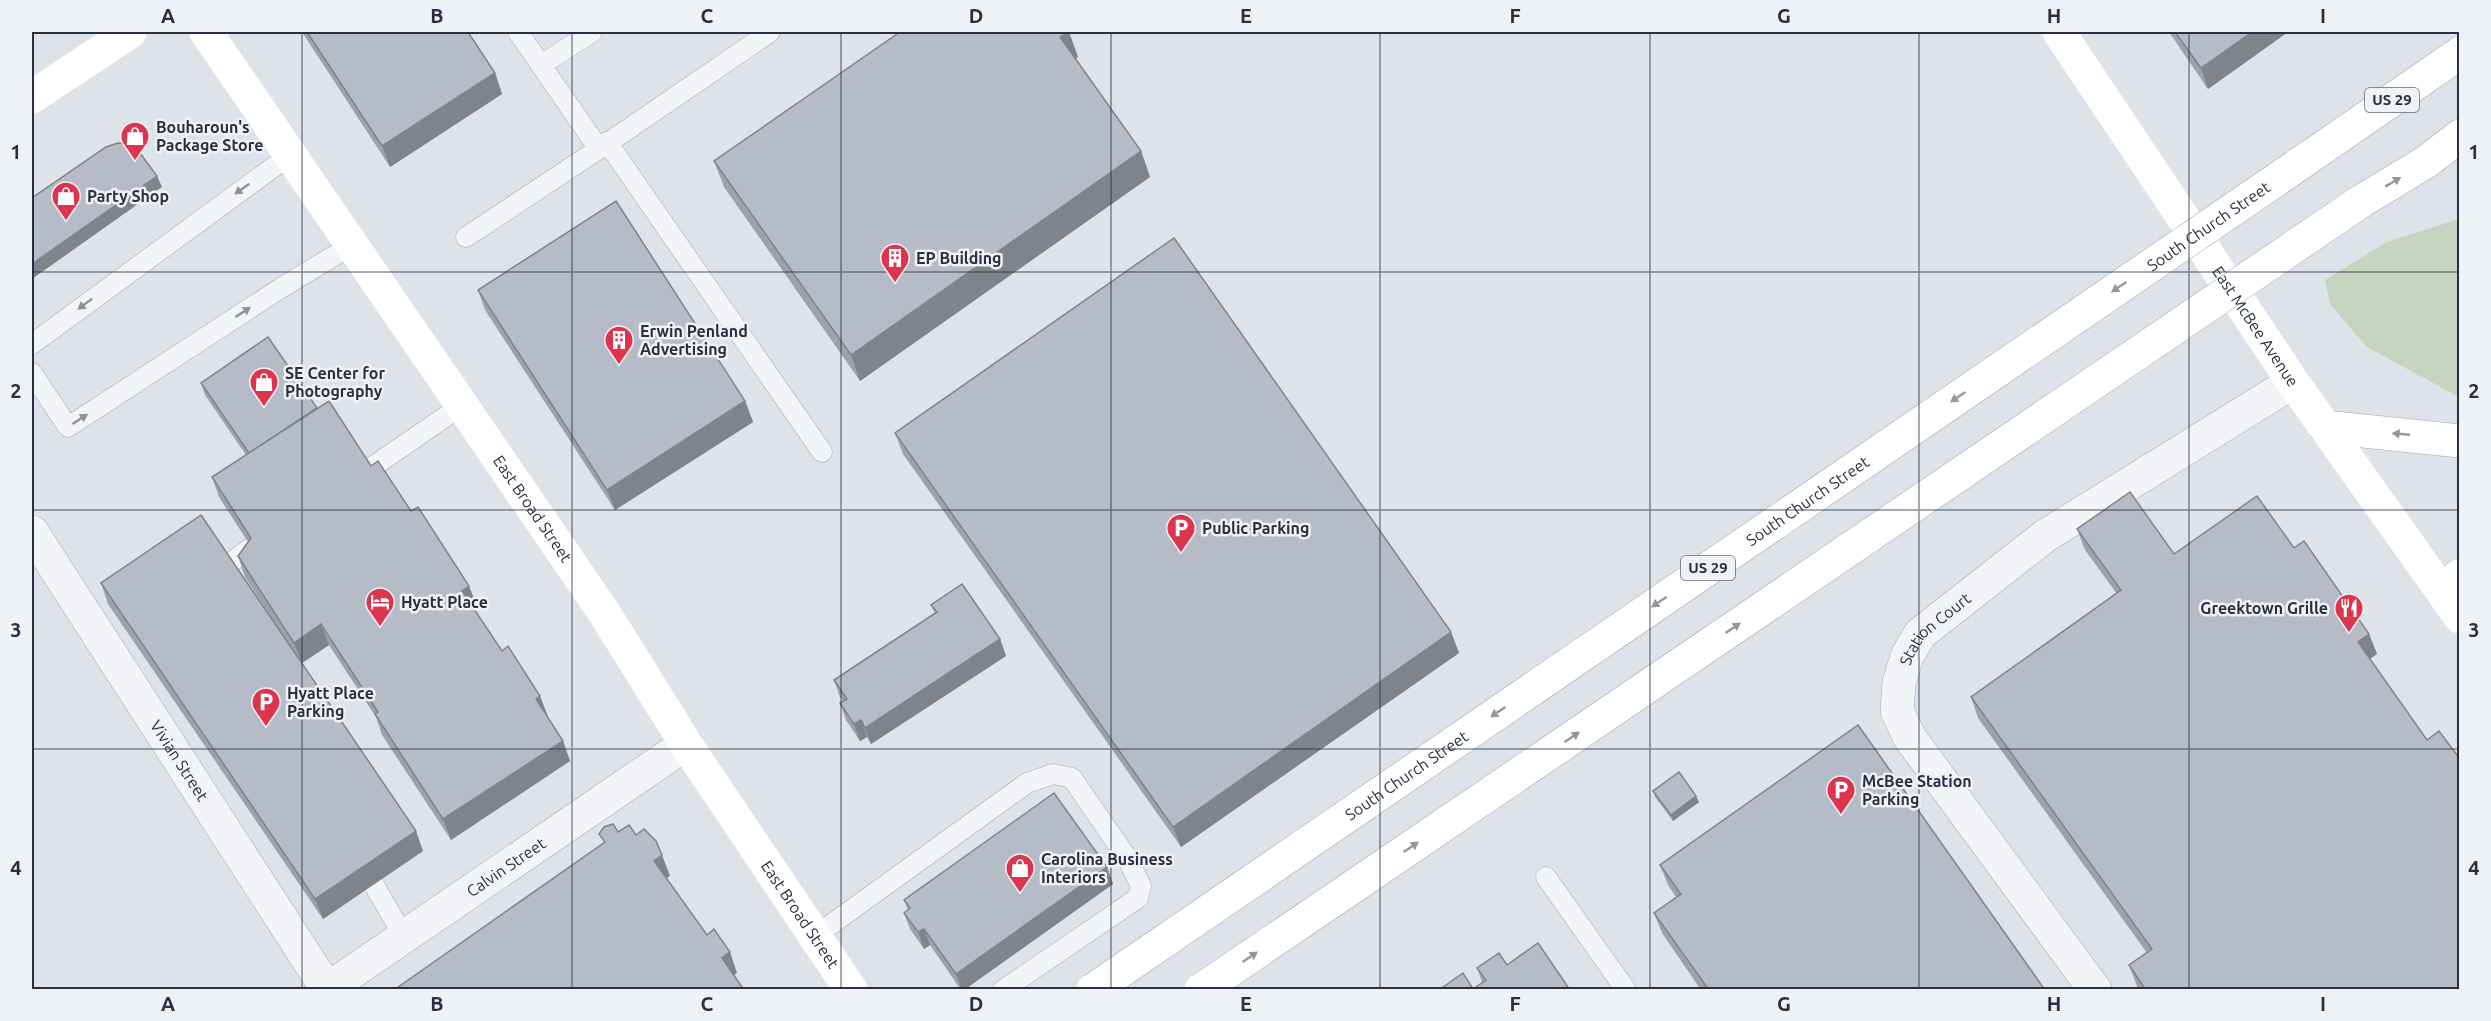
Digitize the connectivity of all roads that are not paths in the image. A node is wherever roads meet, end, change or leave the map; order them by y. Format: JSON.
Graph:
{"nodes":[{"id":1,"x":130,"y":32,"type":"edge"},
{"id":2,"x":206,"y":32,"type":"edge"},
{"id":3,"x":518,"y":32,"type":"edge"},
{"id":4,"x":592,"y":32,"type":"edge"},
{"id":5,"x":770,"y":32,"type":"edge"},
{"id":6,"x":2059,"y":32,"type":"edge"},
{"id":7,"x":2460,"y":53,"type":"edge"},
{"id":8,"x":541,"y":65,"type":"junction"},
{"id":9,"x":32,"y":98,"type":"edge"},
{"id":10,"x":2460,"y":136,"type":"edge"},
{"id":11,"x":603,"y":146,"type":"junction"},
{"id":12,"x":290,"y":155,"type":"junction"},
{"id":13,"x":2426,"y":162,"type":"junction"},
{"id":14,"x":2460,"y":163,"type":"edge"},
{"id":15,"x":466,"y":237,"type":"dead end"},
{"id":16,"x":350,"y":246,"type":"junction"},
{"id":17,"x":32,"y":344,"type":"edge"},
{"id":18,"x":32,"y":373,"type":"edge"},
{"id":19,"x":2293,"y":382,"type":"junction"},
{"id":20,"x":461,"y":406,"type":"junction"},
{"id":21,"x":2325,"y":427,"type":"junction"},
{"id":22,"x":2460,"y":441,"type":"edge"},
{"id":23,"x":822,"y":452,"type":"dead end"},
{"id":24,"x":368,"y":470,"type":"edge"},
{"id":25,"x":32,"y":532,"type":"edge"},
{"id":26,"x":252,"y":547,"type":"edge"},
{"id":27,"x":2450,"y":583,"type":"edge"},
{"id":28,"x":208,"y":601,"type":"edge"},
{"id":29,"x":2460,"y":617,"type":"edge"},
{"id":30,"x":686,"y":744,"type":"junction"},
{"id":31,"x":1546,"y":877,"type":"dead end"},
{"id":32,"x":374,"y":885,"type":"edge"},
{"id":33,"x":815,"y":936,"type":"junction"},
{"id":34,"x":404,"y":937,"type":"junction"},
{"id":35,"x":327,"y":989,"type":"edge"},
{"id":36,"x":851,"y":990,"type":"edge"},
{"id":37,"x":1003,"y":990,"type":"edge"},
{"id":38,"x":1093,"y":990,"type":"edge"},
{"id":39,"x":1201,"y":990,"type":"edge"},
{"id":40,"x":1626,"y":990,"type":"edge"},
{"id":41,"x":2095,"y":990,"type":"edge"}],
"edges":[{"from":1,"to":9,"type":"main road"},
{"from":2,"to":12,"type":"main road","name":"East Broad Street"},
{"from":3,"to":8,"type":"lane"},
{"from":4,"to":8,"type":"lane"},
{"from":5,"to":11,"type":"lane"},
{"from":6,"to":19,"type":"main road","name":"East McBee Avenue"},
{"from":7,"to":38,"type":"main road","name":"South Church Street","number":"US 29","one_way":true,"bridge":true},
{"from":8,"to":11,"type":"lane"},
{"from":10,"to":13,"type":"main road"},
{"from":11,"to":15,"type":"lane"},
{"from":11,"to":23,"type":"lane"},
{"from":12,"to":16,"type":"main road","name":"East Broad Street"},
{"from":12,"to":17,"type":"lane","one_way":true},
{"from":13,"to":14,"type":"main road"},
{"from":39,"to":13,"type":"main road","one_way":true,"bridge":true},
{"from":18,"to":16,"type":"lane","one_way":true},
{"from":16,"to":20,"type":"main road","name":"East Broad Street"},
{"from":19,"to":21,"type":"main road","name":"East McBee Avenue"},
{"from":19,"to":41,"type":"street","name":"Station Court"},
{"from":20,"to":24,"type":"lane"},
{"from":20,"to":30,"type":"main road","name":"East Broad Street"},
{"from":22,"to":21,"type":"main road","one_way":true},
{"from":21,"to":27,"type":"main road","name":"East McBee Avenue"},
{"from":25,"to":35,"type":"street","name":"Vivian Street"},
{"from":26,"to":28,"type":"lane"},
{"from":27,"to":29,"type":"main road","name":"East McBee Avenue"},
{"from":30,"to":33,"type":"main road","name":"East Broad Street"},
{"from":30,"to":34,"type":"street","name":"Calvin Street"},
{"from":31,"to":40,"type":"lane"},
{"from":32,"to":34,"type":"lane"},
{"from":33,"to":36,"type":"main road","name":"East Broad Street"},
{"from":33,"to":37,"type":"lane"},
{"from":34,"to":35,"type":"street","name":"Calvin Street"}]}
